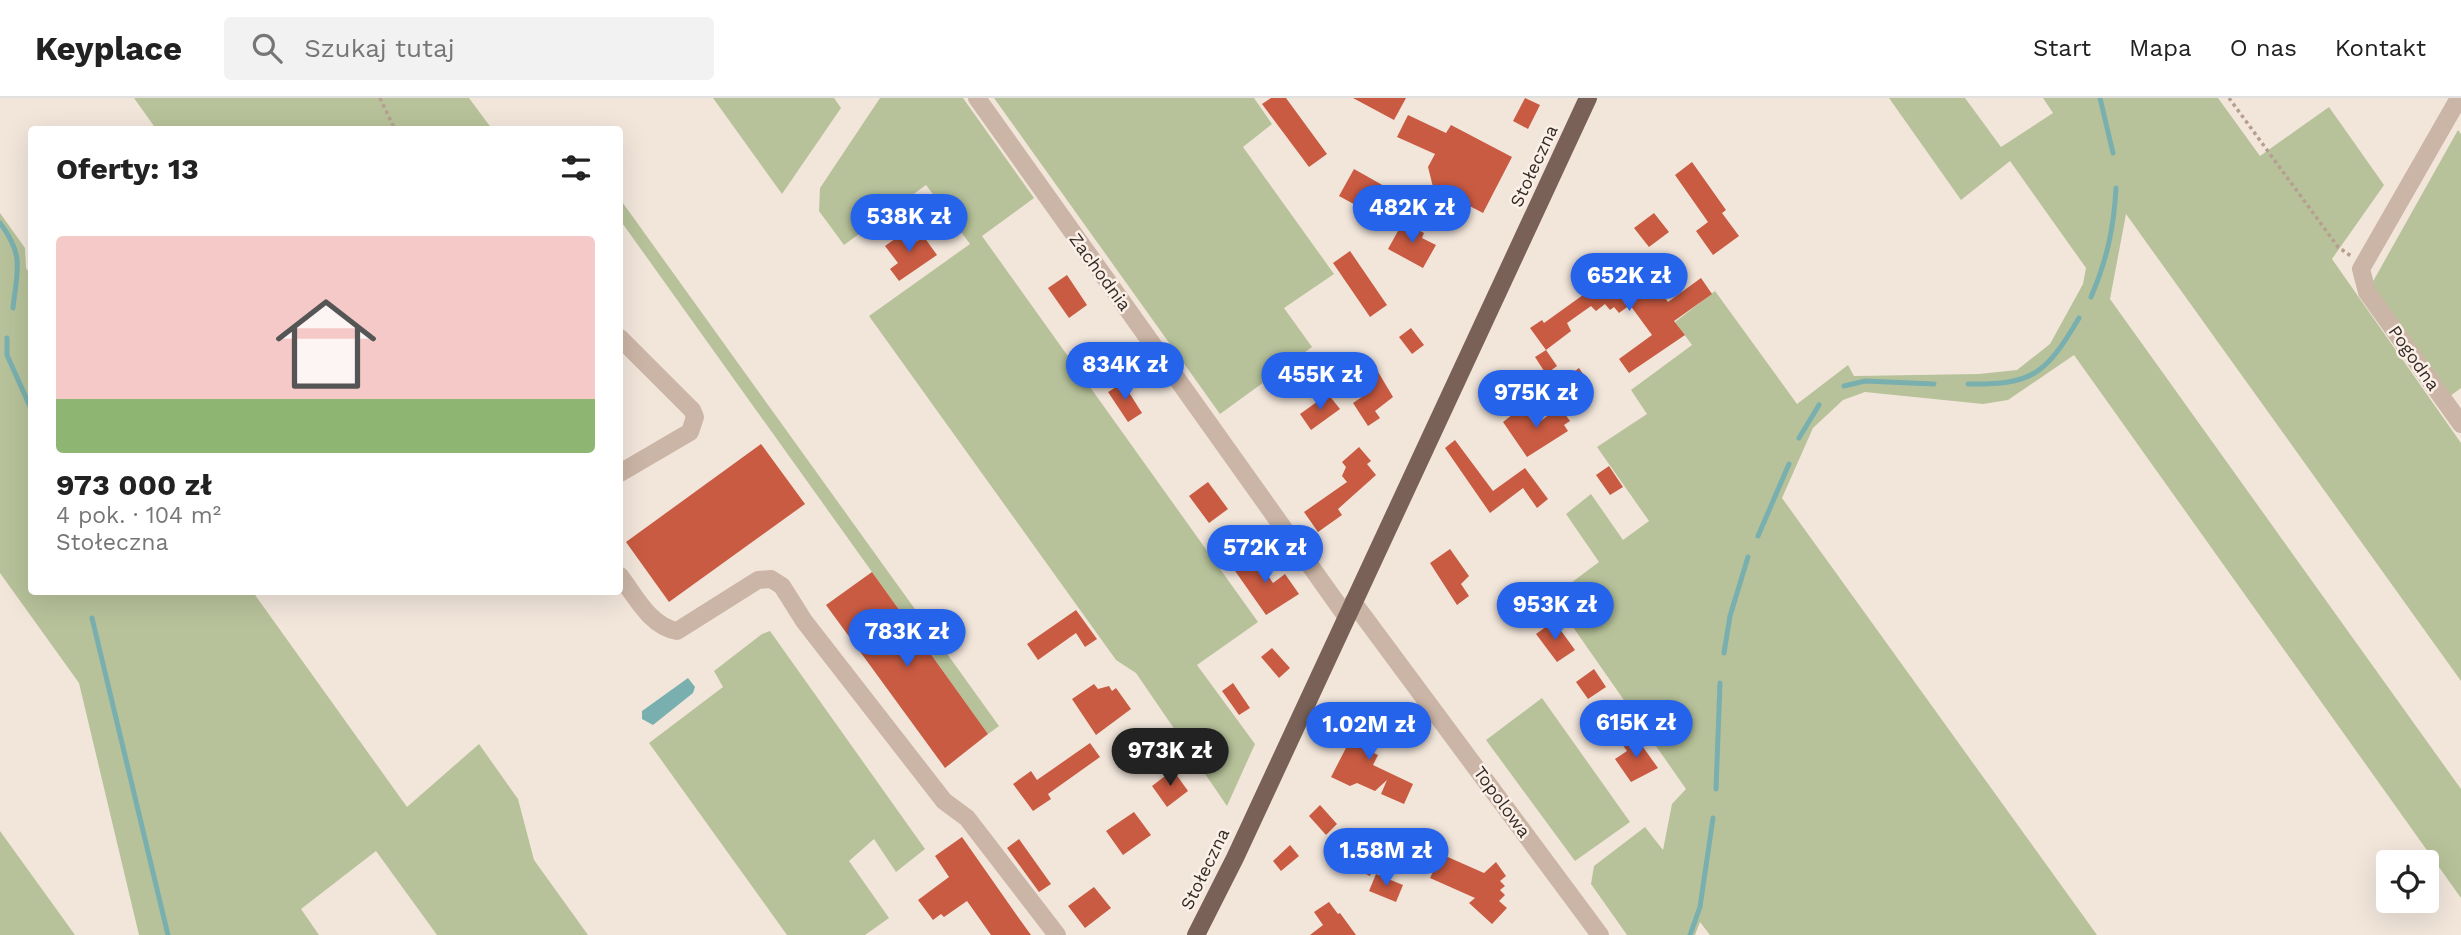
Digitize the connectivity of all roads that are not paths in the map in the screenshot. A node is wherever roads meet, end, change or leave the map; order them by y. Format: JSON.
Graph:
{"nodes":[{"id":1,"x":976,"y":98,"type":"edge"},
{"id":2,"x":1588,"y":98,"type":"edge"},
{"id":3,"x":2459,"y":98,"type":"edge"},
{"id":4,"x":623,"y":341,"type":"edge"},
{"id":5,"x":2461,"y":424,"type":"edge"},
{"id":6,"x":623,"y":471,"type":"edge"},
{"id":7,"x":623,"y":580,"type":"edge"},
{"id":8,"x":1350,"y":609,"type":"junction"},
{"id":9,"x":1056,"y":935,"type":"edge"},
{"id":10,"x":1196,"y":935,"type":"edge"},
{"id":11,"x":1600,"y":935,"type":"edge"}],
"edges":[{"from":1,"to":8,"type":"street","name":"Zachodnia"},
{"from":2,"to":8,"type":"main road","name":"Stołeczna"},
{"from":3,"to":5,"type":"street","name":"Pogodna"},
{"from":4,"to":6,"type":"street"},
{"from":7,"to":9,"type":"street"},
{"from":8,"to":10,"type":"main road","name":"Stołeczna"},
{"from":8,"to":11,"type":"street","name":"Topolowa"}]}
